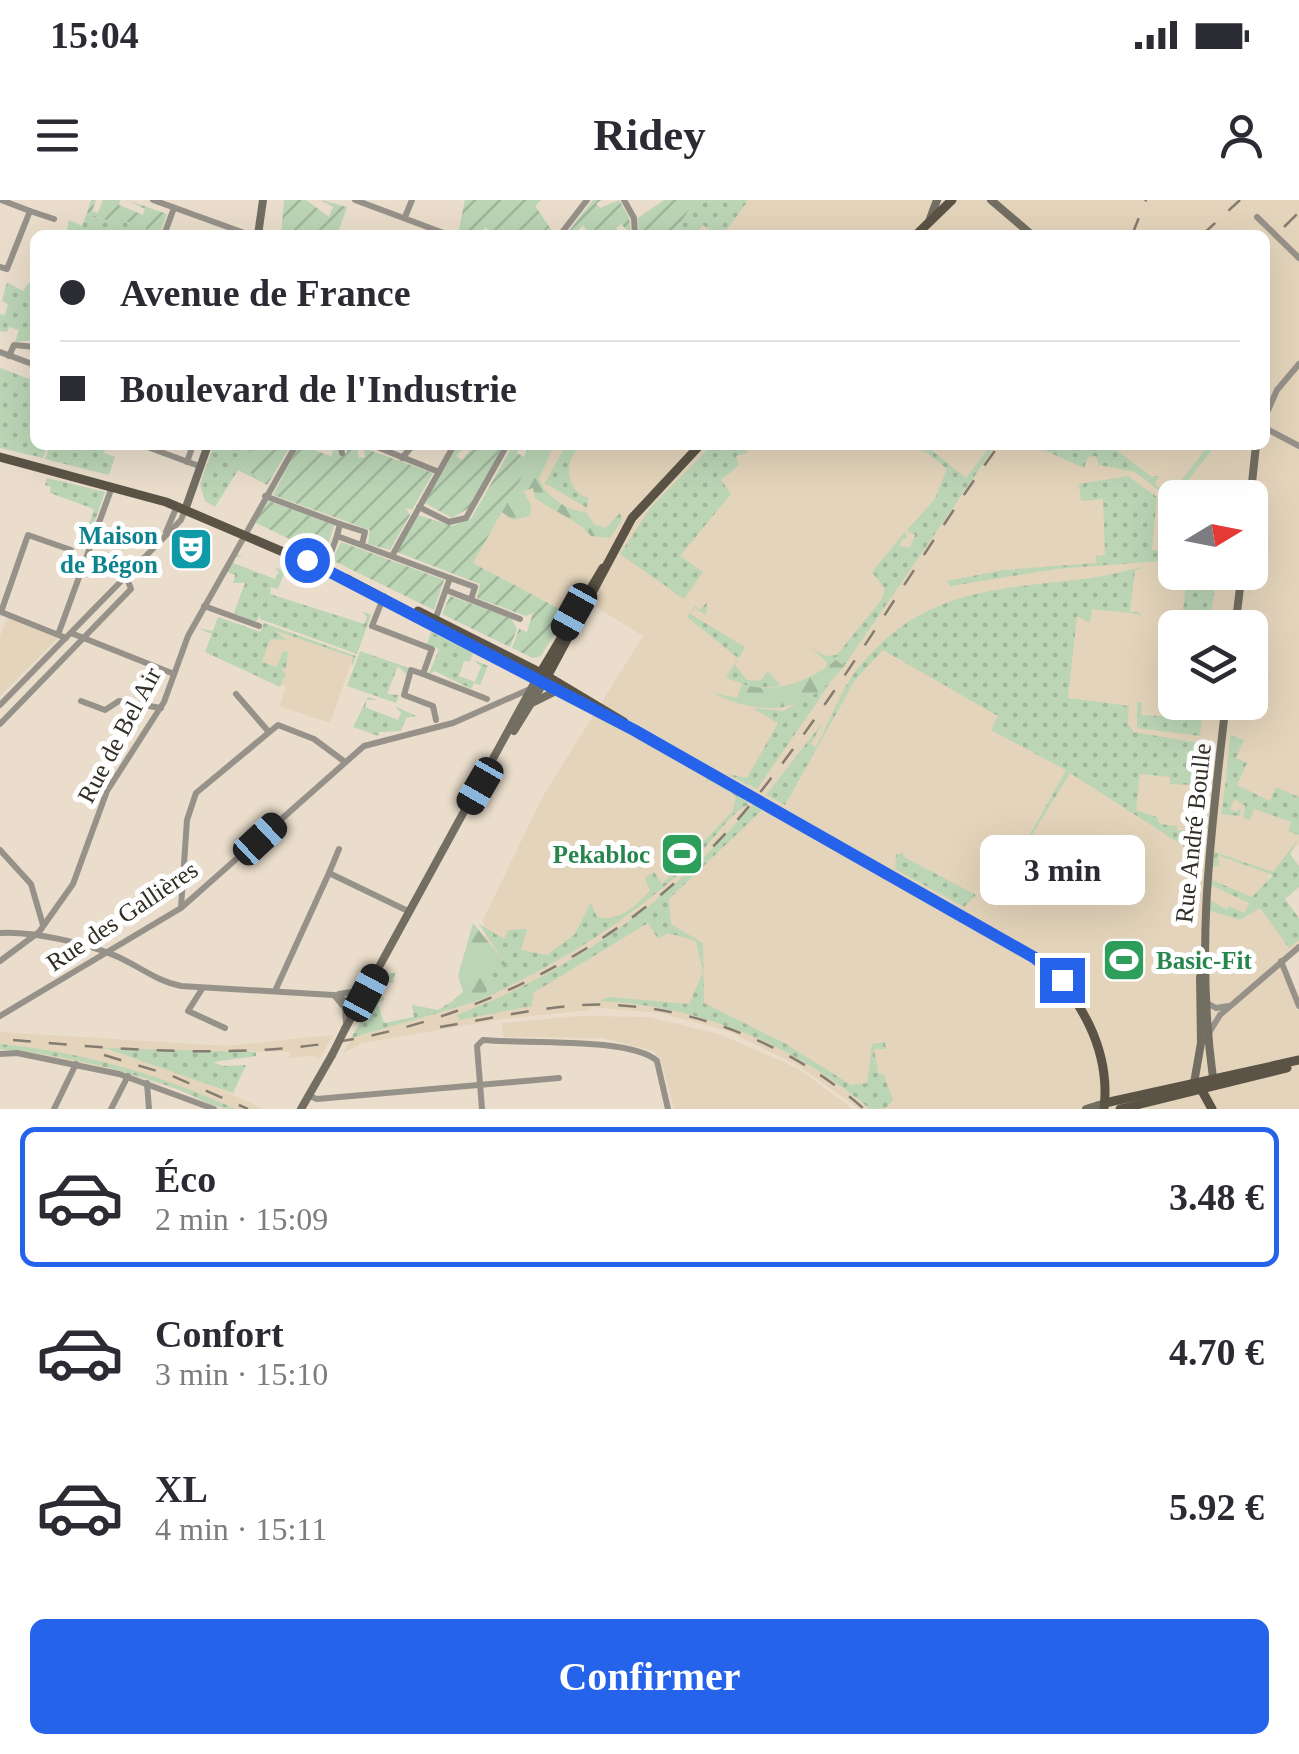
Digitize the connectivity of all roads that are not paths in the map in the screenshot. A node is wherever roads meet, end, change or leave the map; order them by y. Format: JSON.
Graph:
{"nodes":[{"id":1,"x":1,"y":200,"type":"edge"},
{"id":2,"x":153,"y":200,"type":"edge"},
{"id":3,"x":263,"y":200,"type":"edge"},
{"id":4,"x":354,"y":200,"type":"edge"},
{"id":5,"x":412,"y":200,"type":"edge"},
{"id":6,"x":587,"y":200,"type":"edge"},
{"id":7,"x":624,"y":200,"type":"edge"},
{"id":8,"x":937,"y":200,"type":"edge"},
{"id":9,"x":952,"y":200,"type":"edge"},
{"id":10,"x":996,"y":202,"type":"edge"},
{"id":11,"x":377,"y":204,"type":"edge"},
{"id":12,"x":174,"y":208,"type":"junction"},
{"id":13,"x":30,"y":211,"type":"junction"},
{"id":14,"x":405,"y":217,"type":"junction"},
{"id":15,"x":1257,"y":217,"type":"dead end"},
{"id":16,"x":54,"y":220,"type":"dead end"},
{"id":17,"x":924,"y":227,"type":"junction"},
{"id":18,"x":166,"y":230,"type":"edge"},
{"id":19,"x":236,"y":230,"type":"edge"},
{"id":20,"x":259,"y":230,"type":"edge"},
{"id":21,"x":438,"y":230,"type":"edge"},
{"id":22,"x":564,"y":230,"type":"edge"},
{"id":23,"x":635,"y":230,"type":"edge"},
{"id":24,"x":921,"y":230,"type":"edge"},
{"id":25,"x":1027,"y":230,"type":"edge"},
{"id":26,"x":1299,"y":258,"type":"edge"},
{"id":27,"x":0,"y":267,"type":"edge"},
{"id":28,"x":30,"y":345,"type":"edge"},
{"id":29,"x":0,"y":352,"type":"edge"},
{"id":30,"x":9,"y":356,"type":"junction"},
{"id":31,"x":30,"y":363,"type":"edge"},
{"id":32,"x":1299,"y":364,"type":"edge"},
{"id":33,"x":1270,"y":403,"type":"edge"},
{"id":34,"x":1270,"y":429,"type":"edge"},
{"id":35,"x":1299,"y":446,"type":"edge"},
{"id":36,"x":155,"y":450,"type":"edge"},
{"id":37,"x":191,"y":450,"type":"edge"},
{"id":38,"x":206,"y":450,"type":"edge"},
{"id":39,"x":293,"y":450,"type":"edge"},
{"id":40,"x":384,"y":450,"type":"edge"},
{"id":41,"x":409,"y":450,"type":"edge"},
{"id":42,"x":451,"y":450,"type":"edge"},
{"id":43,"x":504,"y":450,"type":"edge"},
{"id":44,"x":695,"y":450,"type":"edge"},
{"id":45,"x":1254,"y":450,"type":"edge"},
{"id":46,"x":0,"y":456,"type":"edge"},
{"id":47,"x":402,"y":458,"type":"junction"},
{"id":48,"x":187,"y":462,"type":"junction"},
{"id":49,"x":200,"y":466,"type":"junction"},
{"id":50,"x":439,"y":472,"type":"junction"},
{"id":51,"x":1252,"y":480,"type":"edge"},
{"id":52,"x":112,"y":486,"type":"junction"},
{"id":53,"x":265,"y":496,"type":"junction"},
{"id":54,"x":419,"y":507,"type":"junction"},
{"id":55,"x":181,"y":508,"type":"junction"},
{"id":56,"x":340,"y":524,"type":"junction"},
{"id":57,"x":244,"y":531,"type":"junction"},
{"id":58,"x":337,"y":536,"type":"junction"},
{"id":59,"x":362,"y":544,"type":"junction"},
{"id":60,"x":78,"y":553,"type":"junction"},
{"id":61,"x":392,"y":556,"type":"junction"},
{"id":62,"x":324,"y":569,"type":"junction"},
{"id":63,"x":126,"y":576,"type":"junction"},
{"id":64,"x":450,"y":578,"type":"junction"},
{"id":65,"x":446,"y":590,"type":"junction"},
{"id":66,"x":383,"y":598,"type":"junction"},
{"id":67,"x":471,"y":599,"type":"junction"},
{"id":68,"x":204,"y":606,"type":"junction"},
{"id":69,"x":0,"y":613,"type":"edge"},
{"id":70,"x":520,"y":618,"type":"dead end"},
{"id":71,"x":433,"y":622,"type":"junction"},
{"id":72,"x":259,"y":626,"type":"dead end"},
{"id":73,"x":65,"y":634,"type":"junction"},
{"id":74,"x":81,"y":640,"type":"junction"},
{"id":75,"x":174,"y":674,"type":"junction"},
{"id":76,"x":422,"y":674,"type":"junction"},
{"id":77,"x":539,"y":680,"type":"junction"},
{"id":78,"x":556,"y":691,"type":"junction"},
{"id":79,"x":236,"y":694,"type":"dead end"},
{"id":80,"x":487,"y":700,"type":"dead end"},
{"id":81,"x":81,"y":701,"type":"dead end"},
{"id":82,"x":524,"y":701,"type":"junction"},
{"id":83,"x":0,"y":706,"type":"edge"},
{"id":84,"x":161,"y":708,"type":"junction"},
{"id":85,"x":436,"y":720,"type":"dead end"},
{"id":86,"x":1224,"y":720,"type":"edge"},
{"id":87,"x":0,"y":724,"type":"edge"},
{"id":88,"x":268,"y":730,"type":"junction"},
{"id":89,"x":634,"y":730,"type":"junction"},
{"id":90,"x":345,"y":762,"type":"junction"},
{"id":91,"x":339,"y":849,"type":"dead end"},
{"id":92,"x":0,"y":850,"type":"edge"},
{"id":93,"x":329,"y":873,"type":"junction"},
{"id":94,"x":180,"y":908,"type":"junction"},
{"id":95,"x":410,"y":912,"type":"junction"},
{"id":96,"x":41,"y":929,"type":"junction"},
{"id":97,"x":0,"y":933,"type":"edge"},
{"id":98,"x":1299,"y":947,"type":"edge"},
{"id":99,"x":108,"y":953,"type":"junction"},
{"id":100,"x":0,"y":961,"type":"edge"},
{"id":101,"x":1280,"y":961,"type":"junction"},
{"id":102,"x":1202,"y":968,"type":"junction"},
{"id":103,"x":377,"y":972,"type":"junction"},
{"id":104,"x":203,"y":988,"type":"junction"},
{"id":105,"x":275,"y":991,"type":"junction"},
{"id":106,"x":333,"y":994,"type":"junction"},
{"id":107,"x":359,"y":1006,"type":"junction"},
{"id":108,"x":1299,"y":1006,"type":"edge"},
{"id":109,"x":1209,"y":1012,"type":"junction"},
{"id":110,"x":0,"y":1016,"type":"edge"},
{"id":111,"x":225,"y":1028,"type":"dead end"},
{"id":112,"x":346,"y":1028,"type":"junction"},
{"id":113,"x":0,"y":1054,"type":"edge"},
{"id":114,"x":1299,"y":1063,"type":"edge"},
{"id":115,"x":76,"y":1064,"type":"junction"},
{"id":116,"x":1211,"y":1064,"type":"junction"},
{"id":117,"x":128,"y":1076,"type":"junction"},
{"id":118,"x":559,"y":1078,"type":"dead end"},
{"id":119,"x":1228,"y":1079,"type":"junction"},
{"id":120,"x":147,"y":1083,"type":"junction"},
{"id":121,"x":480,"y":1084,"type":"junction"},
{"id":122,"x":1206,"y":1084,"type":"junction"},
{"id":123,"x":309,"y":1096,"type":"junction"},
{"id":124,"x":1104,"y":1106,"type":"edge"},
{"id":125,"x":1213,"y":1108,"type":"edge"},
{"id":126,"x":54,"y":1109,"type":"edge"},
{"id":127,"x":111,"y":1109,"type":"edge"},
{"id":128,"x":149,"y":1109,"type":"edge"},
{"id":129,"x":214,"y":1109,"type":"edge"},
{"id":130,"x":301,"y":1109,"type":"edge"},
{"id":131,"x":482,"y":1109,"type":"edge"},
{"id":132,"x":668,"y":1109,"type":"edge"},
{"id":133,"x":1086,"y":1109,"type":"edge"},
{"id":134,"x":1120,"y":1109,"type":"edge"}],
"edges":[{"from":1,"to":13,"type":"street"},
{"from":2,"to":12,"type":"street"},
{"from":3,"to":20,"type":"street"},
{"from":4,"to":11,"type":"street"},
{"from":5,"to":14,"type":"street"},
{"from":6,"to":22,"type":"street"},
{"from":7,"to":23,"type":"street"},
{"from":8,"to":17,"type":"street"},
{"from":9,"to":17,"type":"main road"},
{"from":10,"to":25,"type":"street"},
{"from":11,"to":14,"type":"street"},
{"from":12,"to":18,"type":"street"},
{"from":12,"to":19,"type":"street"},
{"from":13,"to":16,"type":"street"},
{"from":13,"to":27,"type":"street"},
{"from":14,"to":21,"type":"street"},
{"from":15,"to":26,"type":"street"},
{"from":17,"to":24,"type":"main road"},
{"from":28,"to":30,"type":"street"},
{"from":29,"to":30,"type":"street"},
{"from":30,"to":31,"type":"street"},
{"from":32,"to":33,"type":"street"},
{"from":34,"to":35,"type":"street"},
{"from":36,"to":48,"type":"street"},
{"from":37,"to":48,"type":"street"},
{"from":38,"to":49,"type":"street"},
{"from":39,"to":53,"type":"street","name":"Rue de Bel Air"},
{"from":40,"to":47,"type":"street"},
{"from":41,"to":47,"type":"street"},
{"from":42,"to":50,"type":"street"},
{"from":43,"to":54,"type":"street"},
{"from":44,"to":77,"type":"main road"},
{"from":45,"to":51,"type":"street"},
{"from":46,"to":52,"type":"main road"},
{"from":47,"to":50,"type":"street"},
{"from":48,"to":49,"type":"street"},
{"from":49,"to":55,"type":"street"},
{"from":50,"to":54,"type":"street"},
{"from":52,"to":55,"type":"main road"},
{"from":52,"to":60,"type":"street"},
{"from":53,"to":56,"type":"street"},
{"from":53,"to":57,"type":"street","name":"Rue de Bel Air"},
{"from":54,"to":61,"type":"street"},
{"from":55,"to":57,"type":"main road"},
{"from":55,"to":63,"type":"street"},
{"from":56,"to":58,"type":"street"},
{"from":56,"to":59,"type":"street"},
{"from":57,"to":62,"type":"main road"},
{"from":57,"to":68,"type":"street","name":"Rue de Bel Air"},
{"from":58,"to":59,"type":"street"},
{"from":58,"to":62,"type":"street"},
{"from":59,"to":61,"type":"street"},
{"from":60,"to":69,"type":"street"},
{"from":60,"to":73,"type":"street"},
{"from":61,"to":64,"type":"street"},
{"from":62,"to":66,"type":"main road"},
{"from":63,"to":73,"type":"street"},
{"from":63,"to":74,"type":"street"},
{"from":64,"to":65,"type":"street"},
{"from":64,"to":67,"type":"street"},
{"from":65,"to":67,"type":"street"},
{"from":65,"to":71,"type":"street"},
{"from":66,"to":71,"type":"main road"},
{"from":66,"to":76,"type":"street"},
{"from":67,"to":70,"type":"street"},
{"from":68,"to":72,"type":"street"},
{"from":68,"to":75,"type":"street","name":"Rue de Bel Air"},
{"from":69,"to":73,"type":"street"},
{"from":71,"to":77,"type":"main road"},
{"from":73,"to":74,"type":"street"},
{"from":73,"to":83,"type":"street"},
{"from":74,"to":75,"type":"street"},
{"from":74,"to":87,"type":"street"},
{"from":75,"to":84,"type":"street","name":"Rue de Bel Air"},
{"from":76,"to":80,"type":"street"},
{"from":76,"to":85,"type":"street"},
{"from":77,"to":78,"type":"main road"},
{"from":77,"to":82,"type":"street"},
{"from":77,"to":82,"type":"street","name":"Rue des Gallières"},
{"from":77,"to":89,"type":"main road"},
{"from":78,"to":82,"type":"street"},
{"from":78,"to":89,"type":"main road"},
{"from":79,"to":88,"type":"street"},
{"from":81,"to":84,"type":"street"},
{"from":82,"to":90,"type":"street","name":"Rue des Gallières"},
{"from":82,"to":95,"type":"street"},
{"from":84,"to":96,"type":"street","name":"Rue de Bel Air"},
{"from":86,"to":102,"type":"street","name":"Rue André Boulle"},
{"from":88,"to":90,"type":"street"},
{"from":88,"to":94,"type":"street"},
{"from":89,"to":124,"type":"main road"},
{"from":90,"to":94,"type":"street","name":"Rue des Gallières"},
{"from":91,"to":93,"type":"street"},
{"from":92,"to":96,"type":"street"},
{"from":93,"to":95,"type":"street"},
{"from":93,"to":105,"type":"street"},
{"from":94,"to":99,"type":"street","name":"Rue des Gallières"},
{"from":95,"to":103,"type":"street"},
{"from":96,"to":97,"type":"street"},
{"from":96,"to":99,"type":"street"},
{"from":96,"to":100,"type":"street","name":"Rue de Bel Air"},
{"from":98,"to":101,"type":"street"},
{"from":99,"to":104,"type":"street"},
{"from":99,"to":110,"type":"street","name":"Rue des Gallières"},
{"from":101,"to":108,"type":"street"},
{"from":101,"to":109,"type":"street"},
{"from":102,"to":109,"type":"street","name":"Rue André Boulle"},
{"from":102,"to":109,"type":"street","name":"Rue André Boulle"},
{"from":103,"to":106,"type":"street"},
{"from":103,"to":107,"type":"street"},
{"from":104,"to":105,"type":"street"},
{"from":104,"to":111,"type":"street"},
{"from":105,"to":106,"type":"street"},
{"from":106,"to":107,"type":"street"},
{"from":106,"to":112,"type":"street"},
{"from":107,"to":112,"type":"street"},
{"from":109,"to":116,"type":"street","name":"Rue André Boulle"},
{"from":109,"to":122,"type":"street","name":"Rue André Boulle"},
{"from":112,"to":123,"type":"street","bridge":true},
{"from":113,"to":115,"type":"street"},
{"from":114,"to":119,"type":"main road"},
{"from":115,"to":117,"type":"street"},
{"from":115,"to":126,"type":"street"},
{"from":116,"to":119,"type":"street"},
{"from":116,"to":122,"type":"street","name":"Rue André Boulle"},
{"from":117,"to":120,"type":"street"},
{"from":117,"to":127,"type":"street"},
{"from":118,"to":121,"type":"street"},
{"from":119,"to":122,"type":"main road"},
{"from":119,"to":125,"type":"main road"},
{"from":120,"to":128,"type":"street"},
{"from":120,"to":129,"type":"street"},
{"from":121,"to":123,"type":"street"},
{"from":121,"to":131,"type":"street"},
{"from":121,"to":132,"type":"street"},
{"from":122,"to":124,"type":"main road"},
{"from":122,"to":125,"type":"main road"},
{"from":122,"to":134,"type":"main road"},
{"from":123,"to":130,"type":"street"},
{"from":124,"to":133,"type":"street"}]}
